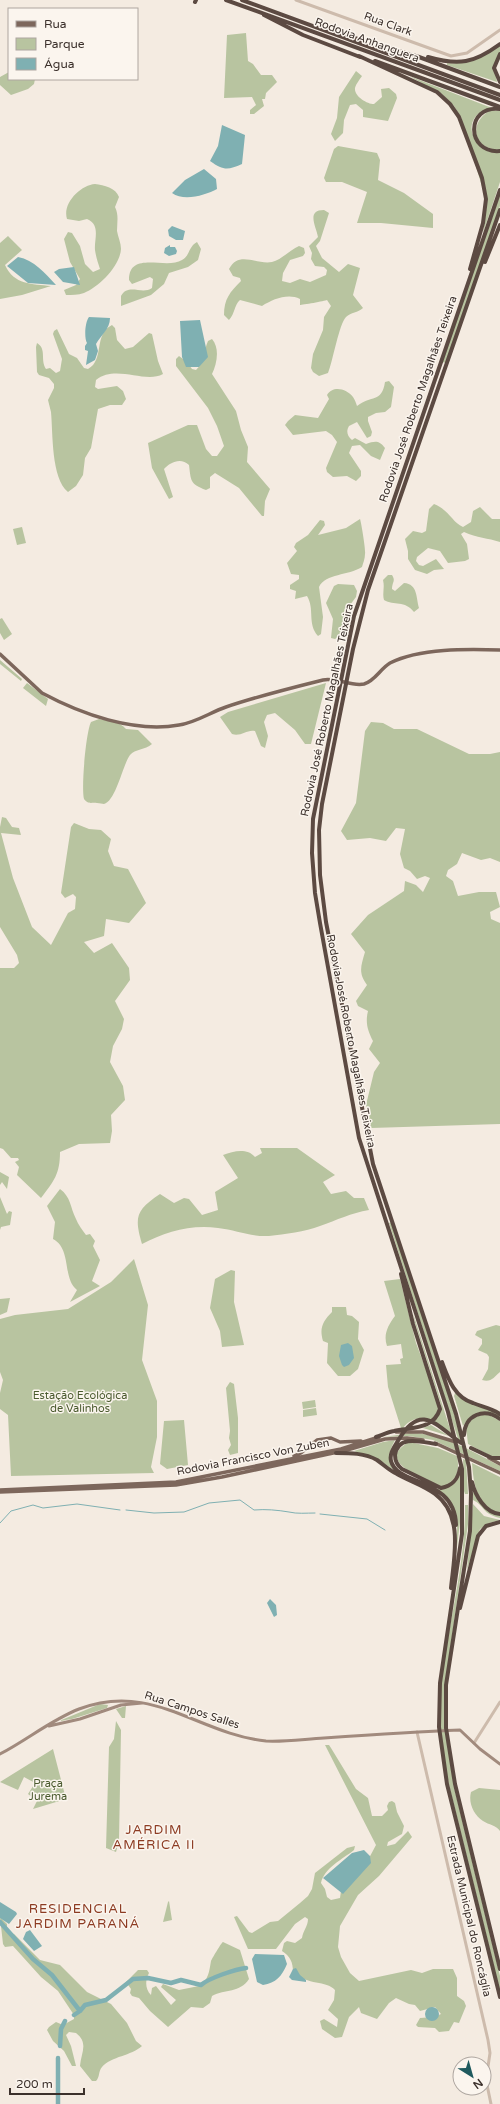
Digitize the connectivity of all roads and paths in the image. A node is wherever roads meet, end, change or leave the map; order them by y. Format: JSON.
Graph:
{"nodes":[{"id":1,"x":226,"y":0,"type":"edge"},
{"id":2,"x":242,"y":0,"type":"edge"},
{"id":3,"x":296,"y":0,"type":"edge"},
{"id":4,"x":258,"y":11,"type":"junction"},
{"id":5,"x":316,"y":28,"type":"junction"},
{"id":6,"x":500,"y":30,"type":"edge"},
{"id":7,"x":500,"y":44,"type":"edge"},
{"id":8,"x":383,"y":46,"type":"junction"},
{"id":9,"x":500,"y":54,"type":"edge"},
{"id":10,"x":360,"y":56,"type":"junction"},
{"id":11,"x":500,"y":82,"type":"edge"},
{"id":12,"x":500,"y":87,"type":"edge"},
{"id":13,"x":500,"y":95,"type":"edge"},
{"id":14,"x":500,"y":100,"type":"edge"},
{"id":15,"x":500,"y":108,"type":"edge"},
{"id":16,"x":500,"y":151,"type":"edge"},
{"id":17,"x":500,"y":190,"type":"edge"},
{"id":18,"x":500,"y":210,"type":"edge"},
{"id":19,"x":500,"y":225,"type":"edge"},
{"id":20,"x":464,"y":293,"type":"junction"},
{"id":21,"x":470,"y":296,"type":"junction"},
{"id":22,"x":500,"y":650,"type":"edge"},
{"id":23,"x":0,"y":654,"type":"edge"},
{"id":24,"x":394,"y":1244,"type":"junction"},
{"id":25,"x":429,"y":1330,"type":"junction"},
{"id":26,"x":500,"y":1414,"type":"edge"},
{"id":27,"x":500,"y":1419,"type":"edge"},
{"id":28,"x":376,"y":1438,"type":"junction"},
{"id":29,"x":368,"y":1440,"type":"junction"},
{"id":30,"x":462,"y":1442,"type":"junction"},
{"id":31,"x":436,"y":1444,"type":"junction"},
{"id":32,"x":471,"y":1448,"type":"junction"},
{"id":33,"x":336,"y":1453,"type":"junction"},
{"id":34,"x":500,"y":1458,"type":"edge"},
{"id":35,"x":277,"y":1462,"type":"junction"},
{"id":36,"x":461,"y":1463,"type":"junction"},
{"id":37,"x":500,"y":1464,"type":"edge"},
{"id":38,"x":469,"y":1468,"type":"junction"},
{"id":39,"x":500,"y":1473,"type":"edge"},
{"id":40,"x":0,"y":1491,"type":"edge"},
{"id":41,"x":500,"y":1514,"type":"edge"},
{"id":42,"x":500,"y":1522,"type":"edge"},
{"id":43,"x":455,"y":1547,"type":"junction"},
{"id":44,"x":446,"y":1638,"type":"junction"},
{"id":45,"x":453,"y":1638,"type":"junction"},
{"id":46,"x":117,"y":1701,"type":"junction"},
{"id":47,"x":123,"y":1701,"type":"junction"},
{"id":48,"x":500,"y":1702,"type":"edge"},
{"id":49,"x":146,"y":1703,"type":"junction"},
{"id":50,"x":99,"y":1704,"type":"junction"},
{"id":51,"x":126,"y":1704,"type":"junction"},
{"id":52,"x":113,"y":1708,"type":"junction"},
{"id":53,"x":108,"y":1710,"type":"junction"},
{"id":54,"x":69,"y":1714,"type":"junction"},
{"id":55,"x":52,"y":1725,"type":"junction"},
{"id":56,"x":45,"y":1726,"type":"junction"},
{"id":57,"x":417,"y":1732,"type":"junction"},
{"id":58,"x":474,"y":1743,"type":"junction"},
{"id":59,"x":0,"y":1754,"type":"edge"},
{"id":60,"x":500,"y":1764,"type":"edge"},
{"id":61,"x":500,"y":1969,"type":"edge"},
{"id":62,"x":500,"y":1997,"type":"edge"},
{"id":63,"x":491,"y":2104,"type":"edge"}],
"edges":[{"from":1,"to":4,"type":"highway","name":"Rodovia Anhanguera"},
{"from":2,"to":5,"type":"highway","name":"Rodovia Anhanguera"},
{"from":3,"to":6,"type":"street","name":"Rua Clark"},
{"from":4,"to":10,"type":"highway"},
{"from":4,"to":14,"type":"highway","name":"Rodovia Anhanguera"},
{"from":5,"to":8,"type":"highway"},
{"from":5,"to":13,"type":"highway","name":"Rodovia Anhanguera"},
{"from":7,"to":8,"type":"highway"},
{"from":8,"to":12,"type":"highway"},
{"from":9,"to":11,"type":"highway"},
{"from":10,"to":15,"type":"highway"},
{"from":10,"to":20,"type":"highway"},
{"from":15,"to":16,"type":"highway"},
{"from":17,"to":20,"type":"highway","name":"Rodovia José Roberto Magalhães Teixeira"},
{"from":18,"to":21,"type":"highway","name":"Rodovia José Roberto Magalhães Teixeira"},
{"from":19,"to":21,"type":"highway"},
{"from":20,"to":24,"type":"highway","name":"Rodovia José Roberto Magalhães Teixeira"},
{"from":21,"to":25,"type":"highway","name":"Rodovia José Roberto Magalhães Teixeira"},
{"from":22,"to":23,"type":"main road"},
{"from":24,"to":28,"type":"highway"},
{"from":24,"to":36,"type":"highway","name":"Rodovia José Roberto Magalhães Teixeira"},
{"from":25,"to":26,"type":"highway"},
{"from":25,"to":30,"type":"highway","name":"Rodovia José Roberto Magalhães Teixeira"},
{"from":27,"to":30,"type":"highway"},
{"from":28,"to":29,"type":"main road","name":"Rodovia Francisco Von Zuben"},
{"from":28,"to":30,"type":"main road","name":"Rodovia Francisco Von Zuben"},
{"from":29,"to":35,"type":"main road","name":"Rodovia Francisco Von Zuben"},
{"from":29,"to":35,"type":"main road"},
{"from":30,"to":32,"type":"main road","name":"Rodovia Francisco Von Zuben"},
{"from":30,"to":38,"type":"highway","name":"Rodovia José Roberto Magalhães Teixeira"},
{"from":30,"to":43,"type":"highway"},
{"from":31,"to":33,"type":"main road","name":"Rodovia Francisco Von Zuben"},
{"from":31,"to":36,"type":"highway"},
{"from":31,"to":39,"type":"main road","name":"Rodovia Francisco Von Zuben"},
{"from":32,"to":34,"type":"highway"},
{"from":32,"to":37,"type":"main road","name":"Rodovia Francisco Von Zuben"},
{"from":33,"to":40,"type":"main road","name":"Rodovia Francisco Von Zuben"},
{"from":33,"to":43,"type":"highway"},
{"from":35,"to":40,"type":"main road","name":"Rodovia Francisco Von Zuben"},
{"from":36,"to":44,"type":"highway","name":"Rodovia José Roberto Magalhães Teixeira"},
{"from":38,"to":41,"type":"highway"},
{"from":38,"to":45,"type":"highway","name":"Rodovia José Roberto Magalhães Teixeira"},
{"from":42,"to":45,"type":"highway"},
{"from":43,"to":44,"type":"highway"},
{"from":44,"to":62,"type":"highway","name":"Rodovia José Roberto Magalhães Teixeira"},
{"from":45,"to":61,"type":"highway","name":"Rodovia José Roberto Magalhães Teixeira"},
{"from":46,"to":47,"type":"main road","name":"Rua Campos Salles"},
{"from":46,"to":50,"type":"main road","name":"Rua Campos Salles"},
{"from":46,"to":52,"type":"main road"},
{"from":47,"to":49,"type":"main road","name":"Rua Campos Salles"},
{"from":47,"to":51,"type":"main road"},
{"from":48,"to":58,"type":"street"},
{"from":49,"to":51,"type":"main road"},
{"from":49,"to":57,"type":"main road","name":"Rua Campos Salles"},
{"from":50,"to":53,"type":"main road"},
{"from":50,"to":54,"type":"main road","name":"Rua Campos Salles"},
{"from":51,"to":52,"type":"main road"},
{"from":52,"to":53,"type":"main road"},
{"from":53,"to":55,"type":"main road"},
{"from":54,"to":55,"type":"main road","name":"Rua Campos Salles"},
{"from":54,"to":56,"type":"main road","name":"Rua Campos Salles"},
{"from":55,"to":56,"type":"main road"},
{"from":56,"to":59,"type":"main road"},
{"from":57,"to":58,"type":"main road","name":"Rua Campos Salles"},
{"from":57,"to":63,"type":"street","name":"Estrada Municipal do Roncáglia"},
{"from":58,"to":60,"type":"main road"}]}
